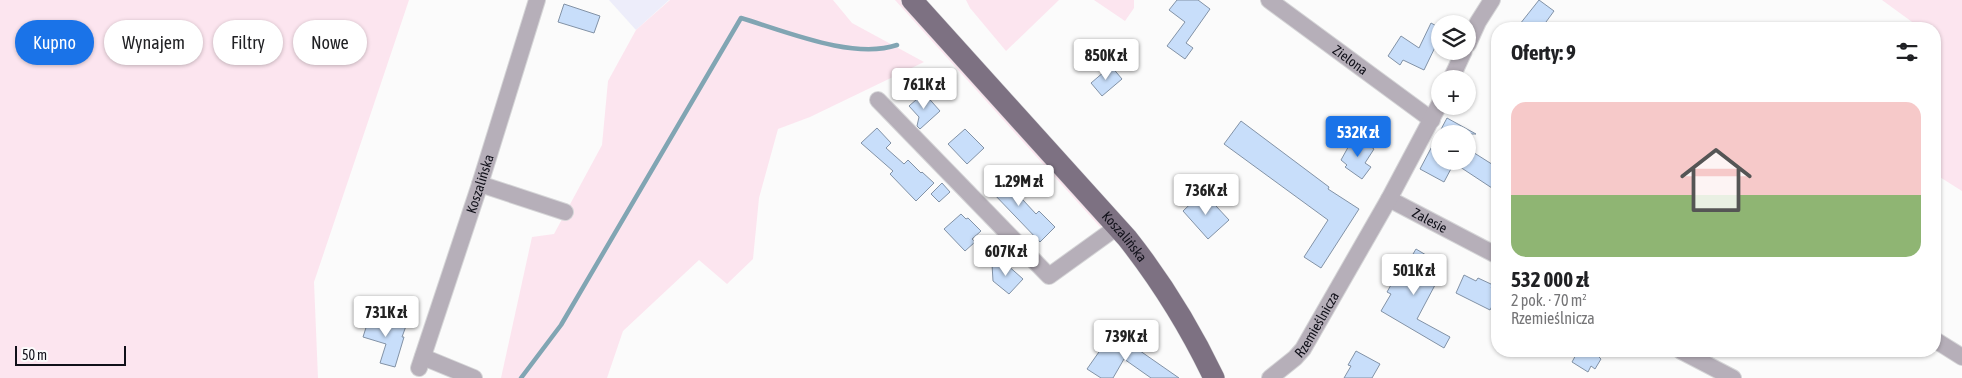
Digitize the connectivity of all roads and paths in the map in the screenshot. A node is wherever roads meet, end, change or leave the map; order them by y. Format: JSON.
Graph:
{"nodes":[{"id":1,"x":537,"y":0,"type":"edge"},
{"id":2,"x":912,"y":0,"type":"edge"},
{"id":3,"x":1269,"y":0,"type":"edge"},
{"id":4,"x":1492,"y":0,"type":"edge"},
{"id":5,"x":1476,"y":26,"type":"edge"},
{"id":6,"x":878,"y":100,"type":"dead end"},
{"id":7,"x":1434,"y":115,"type":"edge"},
{"id":8,"x":1432,"y":120,"type":"junction"},
{"id":9,"x":480,"y":184,"type":"junction"},
{"id":10,"x":1389,"y":199,"type":"junction"},
{"id":11,"x":566,"y":212,"type":"dead end"},
{"id":12,"x":1118,"y":227,"type":"junction"},
{"id":13,"x":1491,"y":252,"type":"edge"},
{"id":14,"x":1941,"y":344,"type":"edge"},
{"id":15,"x":1693,"y":357,"type":"edge"},
{"id":16,"x":1962,"y":357,"type":"edge"},
{"id":17,"x":474,"y":378,"type":"edge"},
{"id":18,"x":1214,"y":378,"type":"edge"},
{"id":19,"x":1270,"y":378,"type":"edge"},
{"id":20,"x":1733,"y":378,"type":"edge"}],
"edges":[{"from":1,"to":9,"type":"street","name":"Koszalińska"},
{"from":2,"to":12,"type":"main road","name":"Koszalińska"},
{"from":3,"to":8,"type":"street","name":"Zielona"},
{"from":4,"to":5,"type":"street"},
{"from":6,"to":12,"type":"street"},
{"from":7,"to":8,"type":"street","name":"Rzemieślnicza"},
{"from":8,"to":10,"type":"street","name":"Rzemieślnicza"},
{"from":9,"to":11,"type":"street"},
{"from":9,"to":17,"type":"street","name":"Koszalińska"},
{"from":10,"to":13,"type":"street","name":"Zalesie"},
{"from":10,"to":19,"type":"street","name":"Rzemieślnicza"},
{"from":12,"to":18,"type":"main road","name":"Koszalińska"},
{"from":14,"to":16,"type":"street"},
{"from":15,"to":20,"type":"street"}]}
